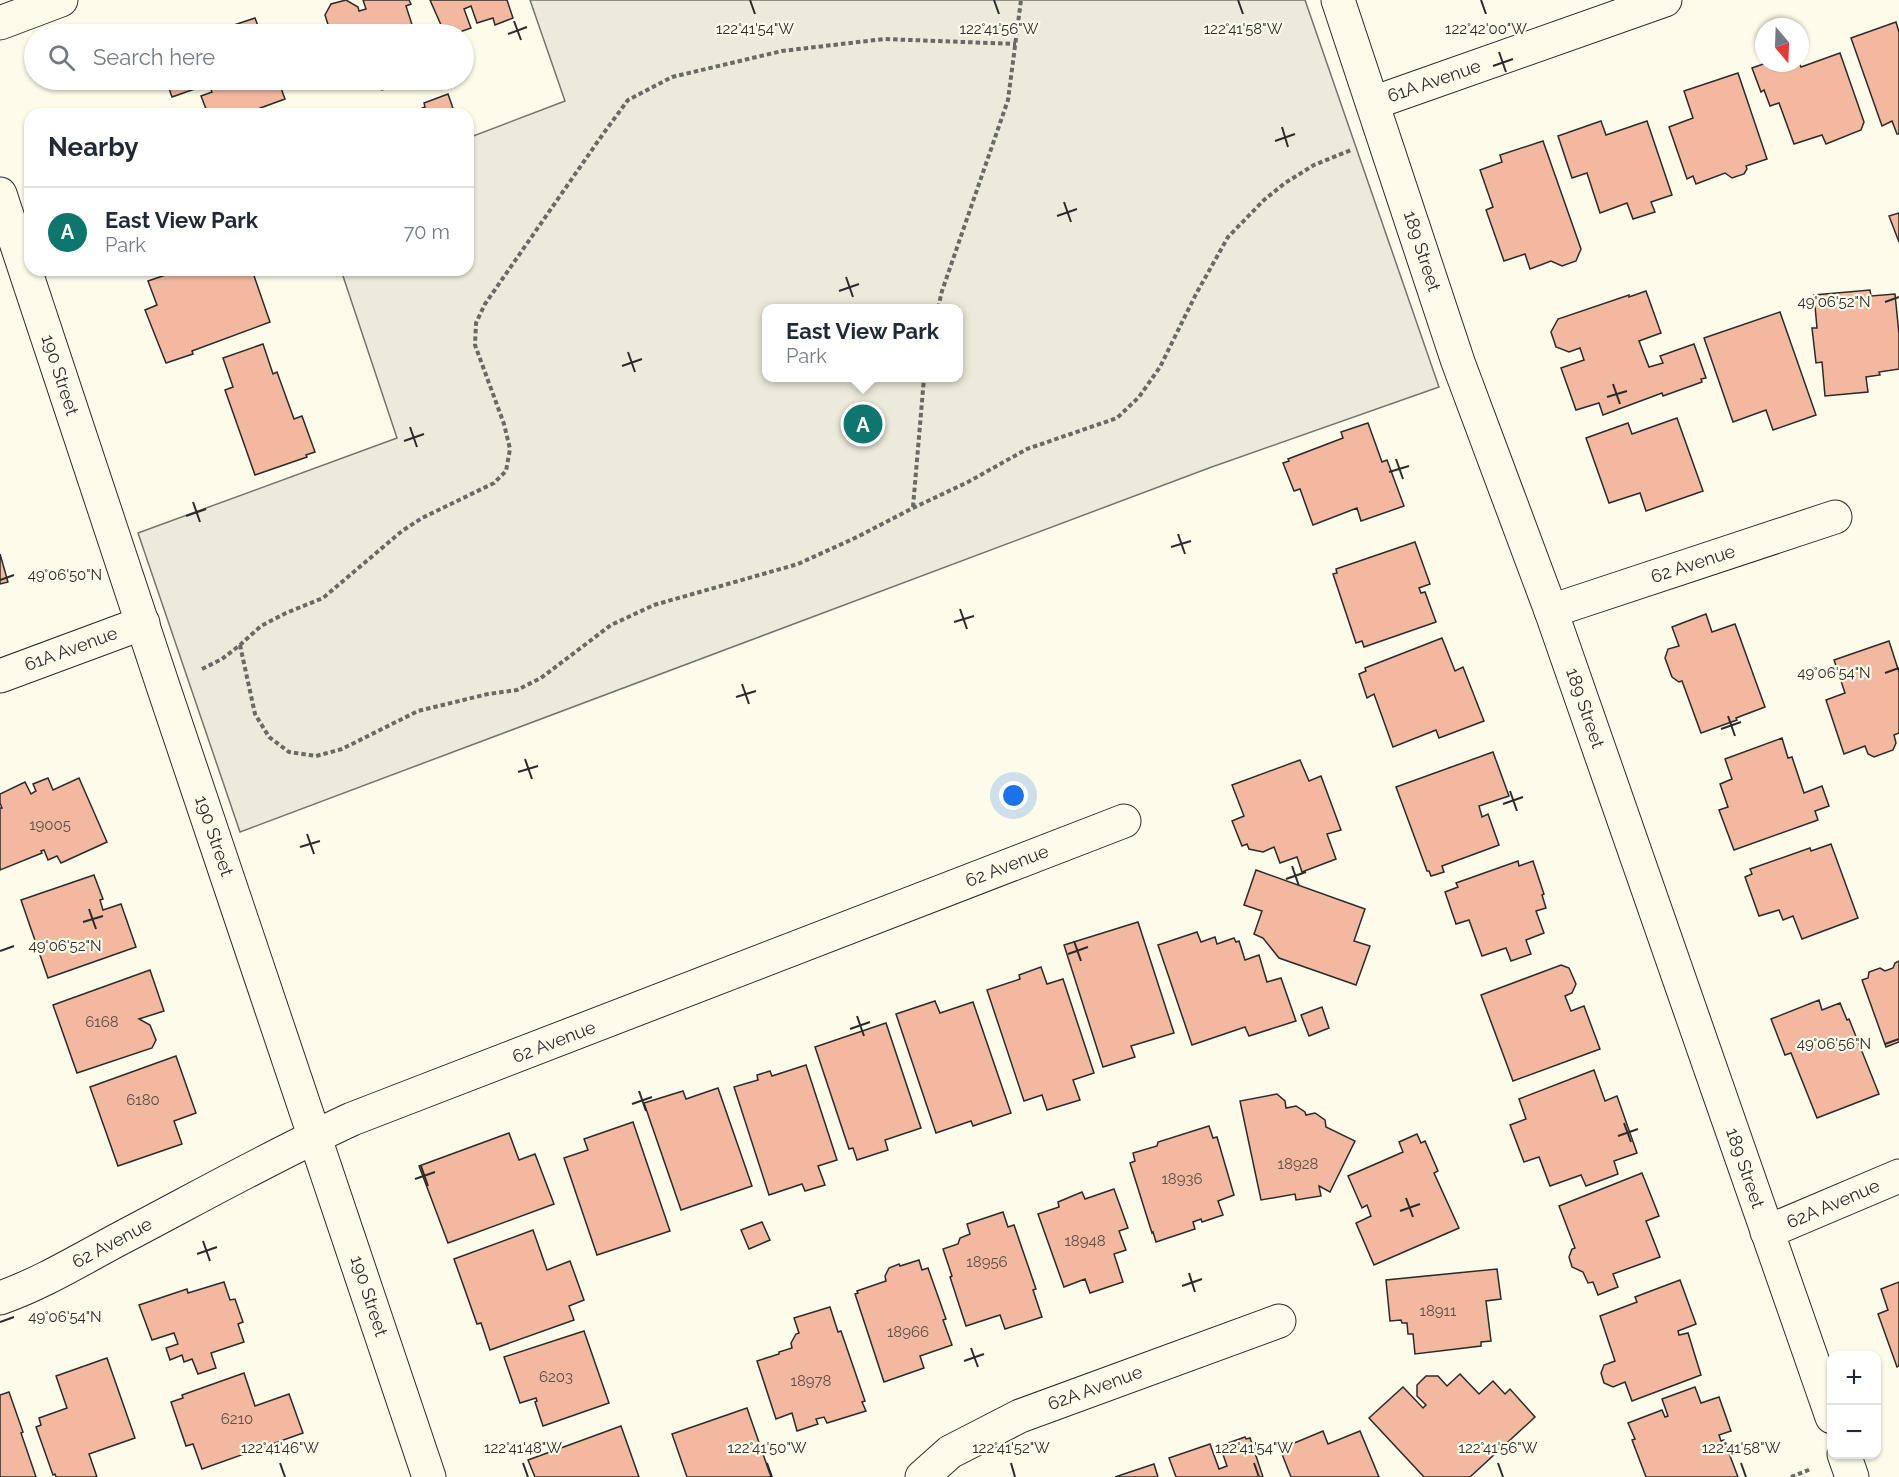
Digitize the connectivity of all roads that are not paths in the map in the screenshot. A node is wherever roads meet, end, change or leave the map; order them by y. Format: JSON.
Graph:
{"nodes":[{"id":1,"x":60,"y":0,"type":"edge"},
{"id":2,"x":1338,"y":0,"type":"edge"},
{"id":3,"x":1665,"y":0,"type":"edge"},
{"id":4,"x":0,"y":22,"type":"edge"},
{"id":5,"x":1373,"y":103,"type":"junction"},
{"id":6,"x":0,"y":194,"type":"edge"},
{"id":7,"x":24,"y":266,"type":"edge"},
{"id":8,"x":27,"y":276,"type":"edge"},
{"id":9,"x":1835,"y":517,"type":"dead end"},
{"id":10,"x":1551,"y":611,"type":"junction"},
{"id":11,"x":143,"y":623,"type":"junction"},
{"id":12,"x":0,"y":676,"type":"edge"},
{"id":13,"x":1124,"y":821,"type":"dead end"},
{"id":14,"x":316,"y":1136,"type":"junction"},
{"id":15,"x":1899,"y":1176,"type":"edge"},
{"id":16,"x":1767,"y":1232,"type":"junction"},
{"id":17,"x":0,"y":1298,"type":"edge"},
{"id":18,"x":1279,"y":1321,"type":"dead end"},
{"id":19,"x":1828,"y":1405,"type":"edge"},
{"id":20,"x":1845,"y":1459,"type":"edge"},
{"id":21,"x":429,"y":1477,"type":"edge"},
{"id":22,"x":922,"y":1477,"type":"edge"},
{"id":23,"x":1852,"y":1477,"type":"edge"}],
"edges":[{"from":1,"to":4,"type":"street"},
{"from":2,"to":5,"type":"street","name":"189 Street"},
{"from":3,"to":5,"type":"street","name":"61A Avenue"},
{"from":5,"to":10,"type":"street","name":"189 Street"},
{"from":6,"to":7,"type":"street","name":"190 Street"},
{"from":8,"to":11,"type":"street","name":"190 Street"},
{"from":9,"to":10,"type":"street","name":"62 Avenue"},
{"from":10,"to":16,"type":"street","name":"189 Street"},
{"from":11,"to":12,"type":"street","name":"61A Avenue"},
{"from":11,"to":14,"type":"street","name":"190 Street"},
{"from":13,"to":14,"type":"street","name":"62 Avenue"},
{"from":14,"to":17,"type":"street","name":"62 Avenue"},
{"from":14,"to":21,"type":"street","name":"190 Street"},
{"from":15,"to":16,"type":"street","name":"62A Avenue"},
{"from":16,"to":19,"type":"street","name":"189 Street"},
{"from":18,"to":22,"type":"street","name":"62A Avenue"},
{"from":20,"to":23,"type":"street"}]}
